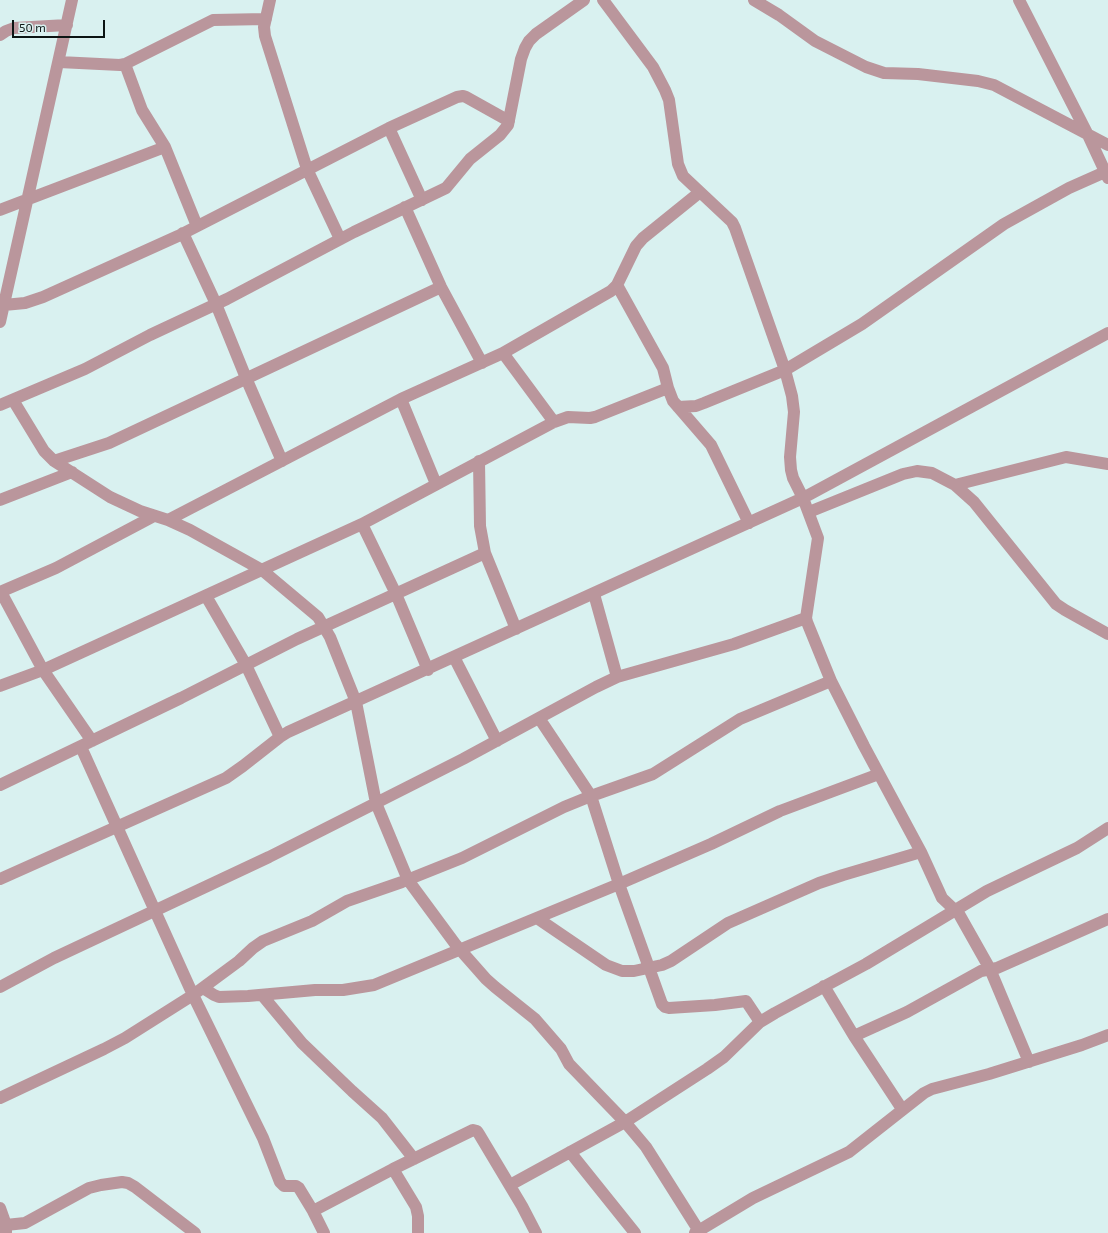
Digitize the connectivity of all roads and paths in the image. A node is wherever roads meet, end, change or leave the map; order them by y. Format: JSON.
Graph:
{"nodes":[{"id":1,"x":72,"y":0,"type":"edge"},
{"id":2,"x":270,"y":0,"type":"edge"},
{"id":3,"x":584,"y":0,"type":"edge"},
{"id":4,"x":603,"y":0,"type":"edge"},
{"id":5,"x":754,"y":0,"type":"edge"},
{"id":6,"x":1019,"y":0,"type":"edge"},
{"id":7,"x":266,"y":19,"type":"junction"},
{"id":8,"x":67,"y":25,"type":"junction"},
{"id":9,"x":0,"y":35,"type":"edge"},
{"id":10,"x":59,"y":62,"type":"junction"},
{"id":11,"x":125,"y":64,"type":"junction"},
{"id":12,"x":509,"y":121,"type":"junction"},
{"id":13,"x":389,"y":128,"type":"junction"},
{"id":14,"x":1088,"y":135,"type":"junction"},
{"id":15,"x":1108,"y":146,"type":"edge"},
{"id":16,"x":165,"y":147,"type":"junction"},
{"id":17,"x":307,"y":169,"type":"junction"},
{"id":18,"x":1107,"y":175,"type":"edge"},
{"id":19,"x":700,"y":192,"type":"junction"},
{"id":20,"x":28,"y":200,"type":"junction"},
{"id":21,"x":422,"y":200,"type":"junction"},
{"id":22,"x":405,"y":207,"type":"junction"},
{"id":23,"x":0,"y":210,"type":"edge"},
{"id":24,"x":197,"y":226,"type":"junction"},
{"id":25,"x":183,"y":233,"type":"junction"},
{"id":26,"x":340,"y":239,"type":"junction"},
{"id":27,"x":617,"y":285,"type":"junction"},
{"id":28,"x":441,"y":288,"type":"junction"},
{"id":29,"x":216,"y":304,"type":"junction"},
{"id":30,"x":4,"y":305,"type":"junction"},
{"id":31,"x":0,"y":322,"type":"edge"},
{"id":32,"x":1108,"y":333,"type":"edge"},
{"id":33,"x":503,"y":354,"type":"junction"},
{"id":34,"x":482,"y":363,"type":"junction"},
{"id":35,"x":785,"y":370,"type":"junction"},
{"id":36,"x":246,"y":378,"type":"junction"},
{"id":37,"x":668,"y":388,"type":"junction"},
{"id":38,"x":402,"y":399,"type":"junction"},
{"id":39,"x":13,"y":400,"type":"junction"},
{"id":40,"x":0,"y":405,"type":"edge"},
{"id":41,"x":678,"y":408,"type":"junction"},
{"id":42,"x":554,"y":422,"type":"junction"},
{"id":43,"x":54,"y":461,"type":"junction"},
{"id":44,"x":282,"y":461,"type":"junction"},
{"id":45,"x":479,"y":461,"type":"junction"},
{"id":46,"x":1108,"y":464,"type":"edge"},
{"id":47,"x":72,"y":472,"type":"junction"},
{"id":48,"x":436,"y":484,"type":"junction"},
{"id":49,"x":955,"y":485,"type":"junction"},
{"id":50,"x":803,"y":498,"type":"junction"},
{"id":51,"x":0,"y":500,"type":"edge"},
{"id":52,"x":809,"y":512,"type":"junction"},
{"id":53,"x":154,"y":516,"type":"junction"},
{"id":54,"x":168,"y":520,"type":"junction"},
{"id":55,"x":749,"y":523,"type":"junction"},
{"id":56,"x":362,"y":524,"type":"junction"},
{"id":57,"x":485,"y":553,"type":"junction"},
{"id":58,"x":262,"y":570,"type":"junction"},
{"id":59,"x":0,"y":592,"type":"edge"},
{"id":60,"x":396,"y":594,"type":"junction"},
{"id":61,"x":594,"y":594,"type":"junction"},
{"id":62,"x":206,"y":596,"type":"junction"},
{"id":63,"x":806,"y":618,"type":"junction"},
{"id":64,"x":325,"y":626,"type":"junction"},
{"id":65,"x":516,"y":629,"type":"junction"},
{"id":66,"x":1108,"y":634,"type":"edge"},
{"id":67,"x":454,"y":657,"type":"junction"},
{"id":68,"x":246,"y":665,"type":"junction"},
{"id":69,"x":43,"y":670,"type":"junction"},
{"id":70,"x":428,"y":670,"type":"junction"},
{"id":71,"x":617,"y":677,"type":"junction"},
{"id":72,"x":831,"y":681,"type":"junction"},
{"id":73,"x":0,"y":686,"type":"edge"},
{"id":74,"x":356,"y":702,"type":"junction"},
{"id":75,"x":540,"y":718,"type":"junction"},
{"id":76,"x":280,"y":737,"type":"junction"},
{"id":77,"x":92,"y":741,"type":"junction"},
{"id":78,"x":497,"y":741,"type":"junction"},
{"id":79,"x":80,"y":747,"type":"junction"},
{"id":80,"x":879,"y":774,"type":"junction"},
{"id":81,"x":0,"y":785,"type":"edge"},
{"id":82,"x":591,"y":796,"type":"junction"},
{"id":83,"x":376,"y":803,"type":"junction"},
{"id":84,"x":117,"y":825,"type":"junction"},
{"id":85,"x":1108,"y":828,"type":"edge"},
{"id":86,"x":921,"y":852,"type":"junction"},
{"id":87,"x":0,"y":879,"type":"edge"},
{"id":88,"x":408,"y":880,"type":"junction"},
{"id":89,"x":619,"y":884,"type":"junction"},
{"id":90,"x":955,"y":910,"type":"junction"},
{"id":91,"x":155,"y":911,"type":"junction"},
{"id":92,"x":537,"y":918,"type":"junction"},
{"id":93,"x":1108,"y":919,"type":"edge"},
{"id":94,"x":460,"y":949,"type":"junction"},
{"id":95,"x":648,"y":968,"type":"junction"},
{"id":96,"x":990,"y":969,"type":"junction"},
{"id":97,"x":824,"y":986,"type":"junction"},
{"id":98,"x":0,"y":987,"type":"edge"},
{"id":99,"x":198,"y":992,"type":"junction"},
{"id":100,"x":262,"y":995,"type":"junction"},
{"id":101,"x":760,"y":1022,"type":"junction"},
{"id":102,"x":1108,"y":1035,"type":"edge"},
{"id":103,"x":854,"y":1036,"type":"junction"},
{"id":104,"x":1029,"y":1062,"type":"junction"},
{"id":105,"x":0,"y":1098,"type":"edge"},
{"id":106,"x":902,"y":1109,"type":"junction"},
{"id":107,"x":625,"y":1122,"type":"junction"},
{"id":108,"x":570,"y":1152,"type":"junction"},
{"id":109,"x":414,"y":1159,"type":"junction"},
{"id":110,"x":393,"y":1169,"type":"junction"},
{"id":111,"x":510,"y":1185,"type":"junction"},
{"id":112,"x":0,"y":1208,"type":"edge"},
{"id":113,"x":313,"y":1211,"type":"junction"},
{"id":114,"x":6,"y":1229,"type":"edge"},
{"id":115,"x":535,"y":1232,"type":"edge"},
{"id":116,"x":697,"y":1232,"type":"edge"},
{"id":117,"x":195,"y":1233,"type":"edge"},
{"id":118,"x":324,"y":1233,"type":"edge"},
{"id":119,"x":418,"y":1233,"type":"edge"},
{"id":120,"x":635,"y":1233,"type":"edge"}],
"edges":[{"from":1,"to":8,"type":"street"},
{"from":2,"to":7,"type":"street"},
{"from":3,"to":12,"type":"street"},
{"from":4,"to":19,"type":"street"},
{"from":5,"to":14,"type":"street"},
{"from":6,"to":14,"type":"street"},
{"from":7,"to":11,"type":"street"},
{"from":7,"to":17,"type":"street"},
{"from":8,"to":9,"type":"street"},
{"from":8,"to":10,"type":"street"},
{"from":10,"to":11,"type":"street"},
{"from":10,"to":20,"type":"street"},
{"from":11,"to":16,"type":"street"},
{"from":12,"to":13,"type":"street"},
{"from":12,"to":21,"type":"street"},
{"from":13,"to":17,"type":"street"},
{"from":13,"to":21,"type":"street"},
{"from":14,"to":15,"type":"street"},
{"from":14,"to":18,"type":"street"},
{"from":16,"to":20,"type":"street"},
{"from":16,"to":24,"type":"street"},
{"from":17,"to":24,"type":"street"},
{"from":17,"to":26,"type":"street"},
{"from":18,"to":35,"type":"street"},
{"from":19,"to":27,"type":"street"},
{"from":19,"to":35,"type":"street"},
{"from":20,"to":23,"type":"street"},
{"from":20,"to":30,"type":"street"},
{"from":21,"to":22,"type":"street"},
{"from":22,"to":26,"type":"street"},
{"from":22,"to":28,"type":"street"},
{"from":24,"to":25,"type":"street"},
{"from":25,"to":29,"type":"street"},
{"from":25,"to":30,"type":"street"},
{"from":26,"to":29,"type":"street"},
{"from":27,"to":33,"type":"street"},
{"from":27,"to":37,"type":"street"},
{"from":28,"to":34,"type":"street"},
{"from":28,"to":36,"type":"street"},
{"from":29,"to":36,"type":"street"},
{"from":29,"to":39,"type":"street"},
{"from":30,"to":31,"type":"street"},
{"from":32,"to":50,"type":"street"},
{"from":33,"to":34,"type":"street"},
{"from":33,"to":42,"type":"street"},
{"from":34,"to":38,"type":"street"},
{"from":35,"to":41,"type":"street"},
{"from":35,"to":50,"type":"street"},
{"from":36,"to":43,"type":"street"},
{"from":36,"to":44,"type":"street"},
{"from":37,"to":41,"type":"street"},
{"from":37,"to":42,"type":"street"},
{"from":38,"to":44,"type":"street"},
{"from":38,"to":48,"type":"street"},
{"from":39,"to":40,"type":"street"},
{"from":39,"to":43,"type":"street"},
{"from":41,"to":55,"type":"street"},
{"from":42,"to":45,"type":"street"},
{"from":43,"to":47,"type":"street"},
{"from":44,"to":54,"type":"street"},
{"from":45,"to":48,"type":"street"},
{"from":45,"to":57,"type":"street"},
{"from":46,"to":49,"type":"street"},
{"from":47,"to":51,"type":"street"},
{"from":47,"to":53,"type":"street"},
{"from":48,"to":56,"type":"street"},
{"from":49,"to":52,"type":"street"},
{"from":49,"to":66,"type":"street"},
{"from":50,"to":52,"type":"street"},
{"from":50,"to":55,"type":"street"},
{"from":52,"to":63,"type":"street"},
{"from":53,"to":54,"type":"street"},
{"from":53,"to":59,"type":"street"},
{"from":54,"to":58,"type":"street"},
{"from":55,"to":61,"type":"street"},
{"from":56,"to":58,"type":"street"},
{"from":56,"to":60,"type":"street"},
{"from":57,"to":60,"type":"street"},
{"from":57,"to":65,"type":"street"},
{"from":58,"to":62,"type":"street"},
{"from":58,"to":64,"type":"street"},
{"from":59,"to":69,"type":"street"},
{"from":60,"to":64,"type":"street"},
{"from":60,"to":70,"type":"street"},
{"from":61,"to":65,"type":"street"},
{"from":61,"to":71,"type":"street"},
{"from":62,"to":68,"type":"street"},
{"from":62,"to":69,"type":"street"},
{"from":63,"to":71,"type":"street"},
{"from":63,"to":72,"type":"street"},
{"from":64,"to":68,"type":"street"},
{"from":64,"to":74,"type":"street"},
{"from":65,"to":67,"type":"street"},
{"from":67,"to":70,"type":"street"},
{"from":67,"to":78,"type":"street"},
{"from":68,"to":76,"type":"street"},
{"from":68,"to":77,"type":"street"},
{"from":69,"to":73,"type":"street"},
{"from":69,"to":77,"type":"street"},
{"from":70,"to":74,"type":"street"},
{"from":71,"to":75,"type":"street"},
{"from":72,"to":80,"type":"street"},
{"from":72,"to":82,"type":"street"},
{"from":74,"to":76,"type":"street"},
{"from":74,"to":83,"type":"street"},
{"from":75,"to":78,"type":"street"},
{"from":75,"to":82,"type":"street"},
{"from":76,"to":84,"type":"street"},
{"from":77,"to":79,"type":"street"},
{"from":78,"to":83,"type":"street"},
{"from":79,"to":81,"type":"street"},
{"from":79,"to":84,"type":"street"},
{"from":80,"to":86,"type":"street"},
{"from":80,"to":89,"type":"street"},
{"from":82,"to":88,"type":"street"},
{"from":82,"to":89,"type":"street"},
{"from":83,"to":88,"type":"street"},
{"from":83,"to":91,"type":"street"},
{"from":84,"to":87,"type":"street"},
{"from":84,"to":91,"type":"street"},
{"from":85,"to":90,"type":"street"},
{"from":86,"to":90,"type":"street"},
{"from":86,"to":95,"type":"street"},
{"from":88,"to":94,"type":"street"},
{"from":88,"to":99,"type":"street"},
{"from":89,"to":92,"type":"street"},
{"from":89,"to":95,"type":"street"},
{"from":90,"to":96,"type":"street"},
{"from":90,"to":97,"type":"street"},
{"from":91,"to":98,"type":"street"},
{"from":91,"to":99,"type":"street"},
{"from":92,"to":94,"type":"street"},
{"from":92,"to":95,"type":"street"},
{"from":93,"to":96,"type":"street"},
{"from":94,"to":100,"type":"street"},
{"from":94,"to":107,"type":"street"},
{"from":95,"to":101,"type":"street"},
{"from":96,"to":103,"type":"street"},
{"from":96,"to":104,"type":"street"},
{"from":97,"to":101,"type":"street"},
{"from":97,"to":103,"type":"street"},
{"from":99,"to":100,"type":"street"},
{"from":99,"to":105,"type":"street"},
{"from":99,"to":113,"type":"street"},
{"from":100,"to":109,"type":"street"},
{"from":101,"to":107,"type":"street"},
{"from":102,"to":104,"type":"street"},
{"from":103,"to":106,"type":"street"},
{"from":104,"to":106,"type":"street"},
{"from":106,"to":116,"type":"street"},
{"from":107,"to":108,"type":"street"},
{"from":107,"to":116,"type":"street"},
{"from":108,"to":111,"type":"street"},
{"from":108,"to":120,"type":"street"},
{"from":109,"to":110,"type":"street"},
{"from":109,"to":111,"type":"street"},
{"from":110,"to":113,"type":"street"},
{"from":110,"to":119,"type":"street"},
{"from":111,"to":115,"type":"street"},
{"from":112,"to":114,"type":"street"},
{"from":113,"to":118,"type":"street"},
{"from":114,"to":117,"type":"street"}]}
